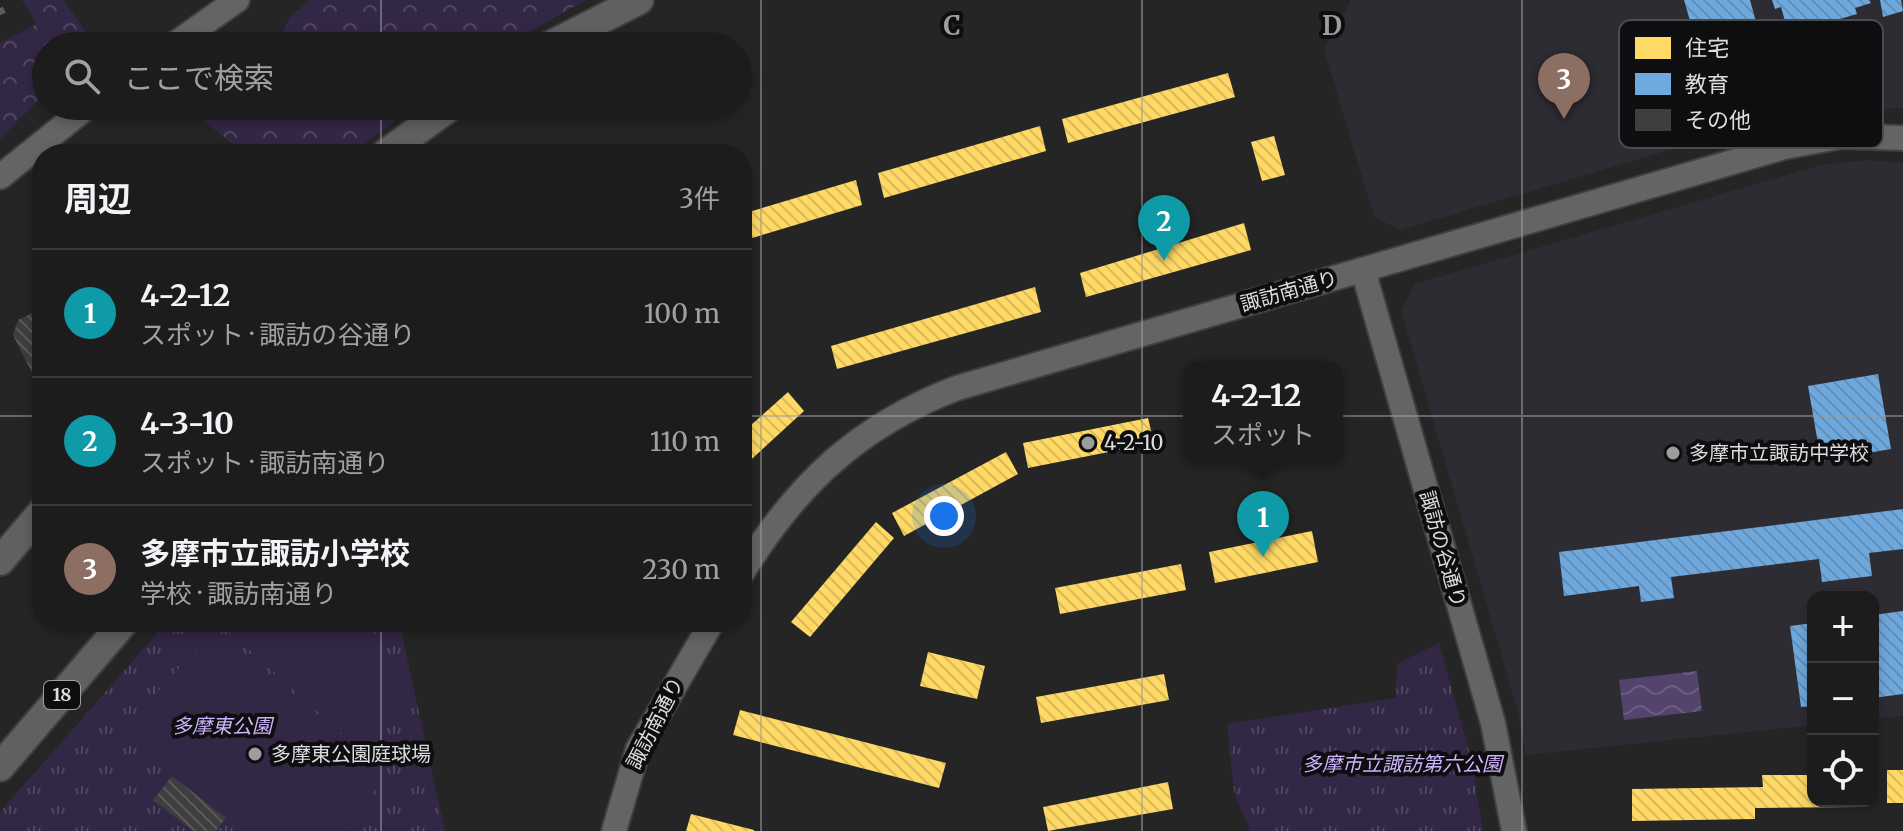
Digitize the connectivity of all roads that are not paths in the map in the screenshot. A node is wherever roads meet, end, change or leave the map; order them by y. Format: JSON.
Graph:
{"nodes":[{"id":1,"x":237,"y":0,"type":"edge"},
{"id":2,"x":639,"y":0,"type":"edge"},
{"id":3,"x":192,"y":32,"type":"edge"},
{"id":4,"x":576,"y":32,"type":"edge"},
{"id":5,"x":71,"y":120,"type":"edge"},
{"id":6,"x":432,"y":120,"type":"edge"},
{"id":7,"x":1883,"y":136,"type":"edge"},
{"id":8,"x":1903,"y":138,"type":"edge"},
{"id":9,"x":41,"y":144,"type":"edge"},
{"id":10,"x":398,"y":144,"type":"edge"},
{"id":11,"x":1783,"y":148,"type":"edge"},
{"id":12,"x":32,"y":151,"type":"edge"},
{"id":13,"x":0,"y":177,"type":"edge"},
{"id":14,"x":1363,"y":270,"type":"junction"},
{"id":15,"x":32,"y":524,"type":"edge"},
{"id":16,"x":752,"y":558,"type":"edge"},
{"id":17,"x":0,"y":561,"type":"edge"},
{"id":18,"x":115,"y":632,"type":"edge"},
{"id":19,"x":706,"y":632,"type":"edge"},
{"id":20,"x":0,"y":767,"type":"edge"},
{"id":21,"x":614,"y":831,"type":"edge"},
{"id":22,"x":1514,"y":831,"type":"edge"}],
"edges":[{"from":1,"to":3,"type":"street"},
{"from":2,"to":4,"type":"main road"},
{"from":5,"to":9,"type":"street"},
{"from":6,"to":10,"type":"main road"},
{"from":7,"to":8,"type":"street","name":"諏訪南通り"},
{"from":11,"to":14,"type":"street","name":"諏訪南通り"},
{"from":12,"to":13,"type":"street"},
{"from":14,"to":16,"type":"street","name":"諏訪南通り"},
{"from":14,"to":22,"type":"street","name":"諏訪の谷通り"},
{"from":15,"to":17,"type":"main road"},
{"from":18,"to":20,"type":"main road","number":"18"},
{"from":19,"to":21,"type":"street","name":"諏訪南通り"}]}
